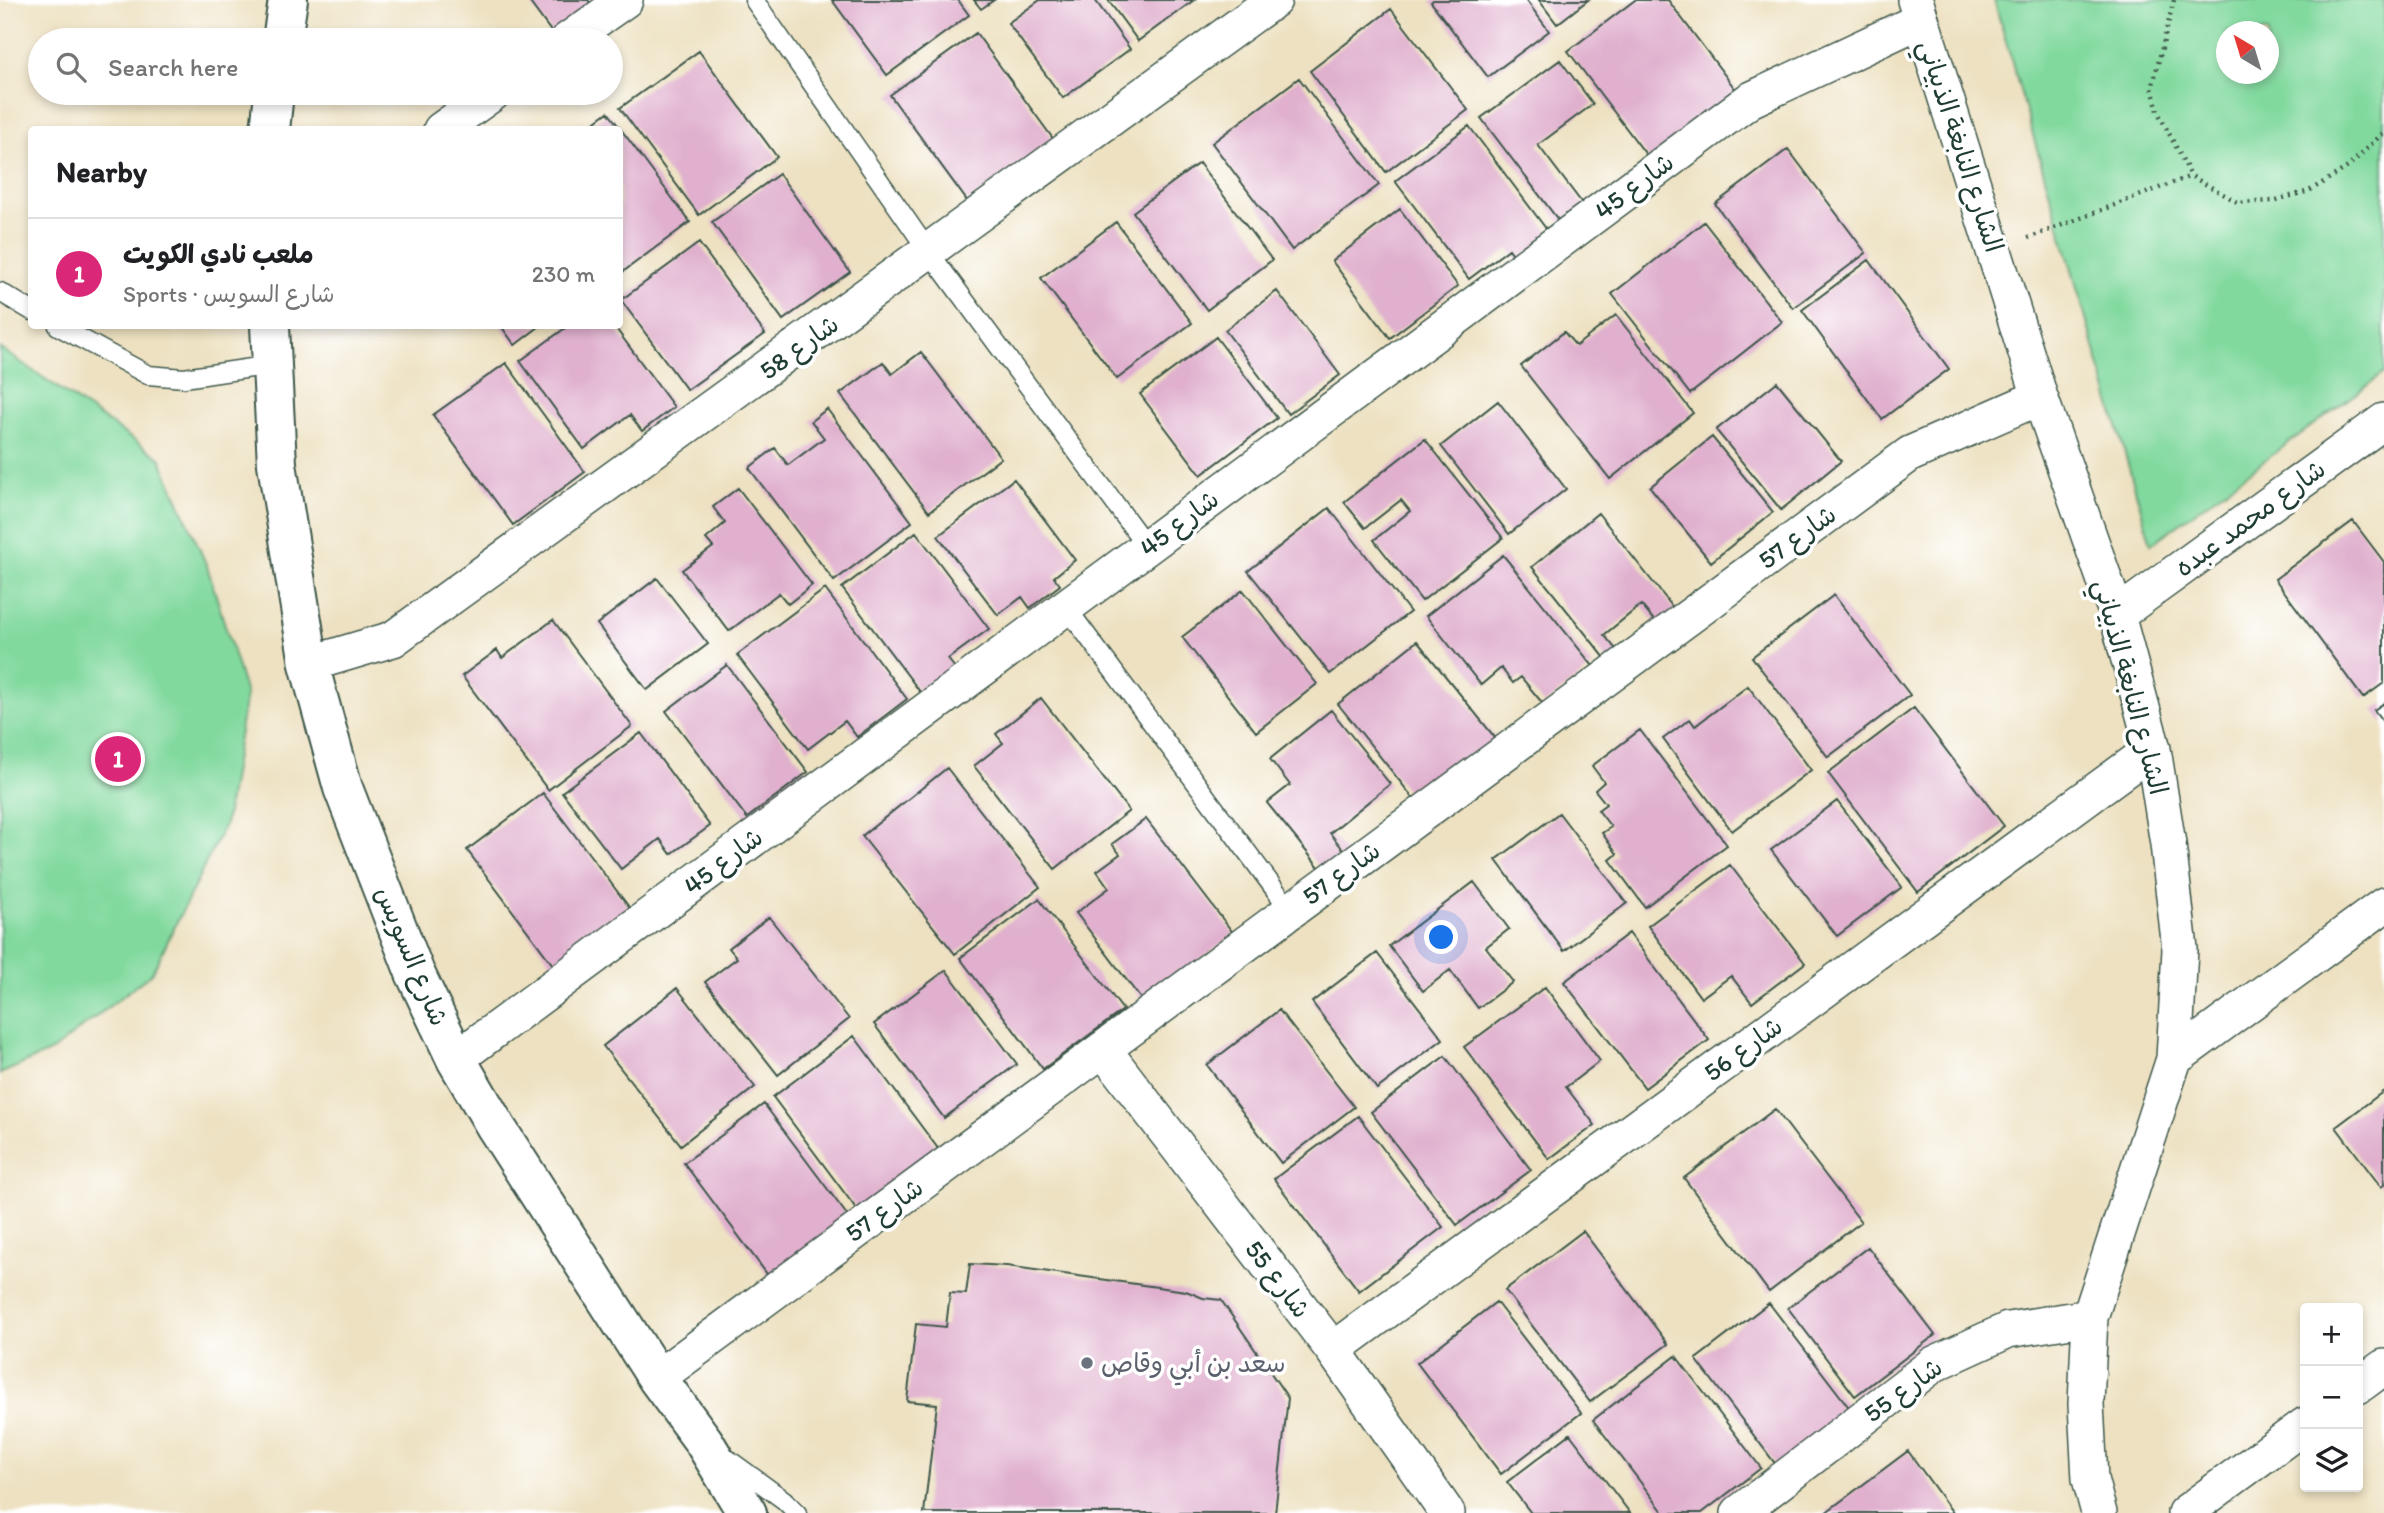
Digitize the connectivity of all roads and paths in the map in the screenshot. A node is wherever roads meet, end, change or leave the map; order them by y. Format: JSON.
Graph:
{"nodes":[{"id":1,"x":288,"y":0,"type":"edge"},
{"id":2,"x":625,"y":0,"type":"edge"},
{"id":3,"x":754,"y":0,"type":"edge"},
{"id":4,"x":1274,"y":0,"type":"edge"},
{"id":5,"x":2174,"y":0,"type":"edge"},
{"id":6,"x":1918,"y":10,"type":"edge"},
{"id":7,"x":284,"y":28,"type":"edge"},
{"id":8,"x":585,"y":28,"type":"edge"},
{"id":9,"x":273,"y":105,"type":"edge"},
{"id":10,"x":476,"y":105,"type":"edge"},
{"id":11,"x":270,"y":126,"type":"edge"},
{"id":12,"x":447,"y":126,"type":"edge"},
{"id":13,"x":2384,"y":132,"type":"edge"},
{"id":14,"x":2192,"y":176,"type":"junction"},
{"id":15,"x":1994,"y":251,"type":"junction"},
{"id":16,"x":929,"y":253,"type":"junction"},
{"id":17,"x":0,"y":292,"type":"edge"},
{"id":18,"x":28,"y":309,"type":"edge"},
{"id":19,"x":64,"y":329,"type":"edge"},
{"id":20,"x":270,"y":329,"type":"edge"},
{"id":21,"x":272,"y":365,"type":"junction"},
{"id":22,"x":2040,"y":397,"type":"junction"},
{"id":23,"x":2384,"y":421,"type":"edge"},
{"id":24,"x":1147,"y":547,"type":"junction"},
{"id":25,"x":1066,"y":607,"type":"junction"},
{"id":26,"x":2117,"y":615,"type":"junction"},
{"id":27,"x":309,"y":664,"type":"junction"},
{"id":28,"x":2153,"y":749,"type":"junction"},
{"id":29,"x":2384,"y":905,"type":"edge"},
{"id":30,"x":1290,"y":910,"type":"junction"},
{"id":31,"x":1103,"y":1049,"type":"junction"},
{"id":32,"x":456,"y":1059,"type":"junction"},
{"id":33,"x":2174,"y":1059,"type":"junction"},
{"id":34,"x":2090,"y":1317,"type":"junction"},
{"id":35,"x":1333,"y":1350,"type":"junction"},
{"id":36,"x":2384,"y":1367,"type":"edge"},
{"id":37,"x":657,"y":1378,"type":"junction"},
{"id":38,"x":2363,"y":1382,"type":"edge"},
{"id":39,"x":2300,"y":1429,"type":"edge"},
{"id":40,"x":704,"y":1442,"type":"junction"},
{"id":41,"x":747,"y":1513,"type":"edge"},
{"id":42,"x":797,"y":1513,"type":"edge"},
{"id":43,"x":1447,"y":1513,"type":"edge"},
{"id":44,"x":1739,"y":1513,"type":"edge"},
{"id":45,"x":2099,"y":1513,"type":"edge"},
{"id":46,"x":2185,"y":1513,"type":"edge"}],
"edges":[{"from":1,"to":7,"type":"street"},
{"from":2,"to":8,"type":"street"},
{"from":3,"to":16,"type":"lane"},
{"from":4,"to":16,"type":"street","name":"شارع 58"},
{"from":5,"to":14,"type":"path"},
{"from":6,"to":15,"type":"street","name":"الشارع النابغة الذبياني"},
{"from":6,"to":24,"type":"street","name":"شارع 45"},
{"from":9,"to":11,"type":"street"},
{"from":10,"to":12,"type":"street"},
{"from":13,"to":14,"type":"path"},
{"from":14,"to":15,"type":"path"},
{"from":15,"to":22,"type":"street","name":"الشارع النابغة الذبياني"},
{"from":16,"to":24,"type":"lane"},
{"from":16,"to":27,"type":"street","name":"شارع 58"},
{"from":17,"to":18,"type":"lane"},
{"from":19,"to":21,"type":"lane"},
{"from":20,"to":21,"type":"street","name":"شارع السويس"},
{"from":21,"to":27,"type":"street","name":"شارع السويس"},
{"from":22,"to":26,"type":"street","name":"الشارع النابغة الذبياني"},
{"from":22,"to":30,"type":"street","name":"شارع 57"},
{"from":23,"to":26,"type":"street","name":"شارع محمد عبده"},
{"from":24,"to":25,"type":"street","name":"شارع 45"},
{"from":25,"to":30,"type":"lane"},
{"from":25,"to":32,"type":"street","name":"شارع 45"},
{"from":26,"to":28,"type":"street","name":"الشارع النابغة الذبياني"},
{"from":27,"to":32,"type":"street","name":"شارع السويس"},
{"from":28,"to":33,"type":"street","name":"الشارع النابغة الذبياني"},
{"from":28,"to":35,"type":"street","name":"شارع 56"},
{"from":29,"to":33,"type":"street"},
{"from":30,"to":31,"type":"street","name":"شارع 57"},
{"from":31,"to":35,"type":"street","name":"شارع 55"},
{"from":31,"to":37,"type":"street","name":"شارع 57"},
{"from":32,"to":37,"type":"street","name":"شارع السويس"},
{"from":33,"to":34,"type":"street","name":"الشارع النابغة الذبياني"},
{"from":34,"to":44,"type":"street","name":"شارع 55"},
{"from":34,"to":45,"type":"street","name":"الشارع النابغة الذبياني"},
{"from":35,"to":43,"type":"street","name":"شارع 55"},
{"from":36,"to":38,"type":"street"},
{"from":37,"to":40,"type":"street","name":"شارع السويس"},
{"from":39,"to":46,"type":"street"},
{"from":40,"to":41,"type":"street","name":"شارع السويس"},
{"from":40,"to":42,"type":"lane"}]}
